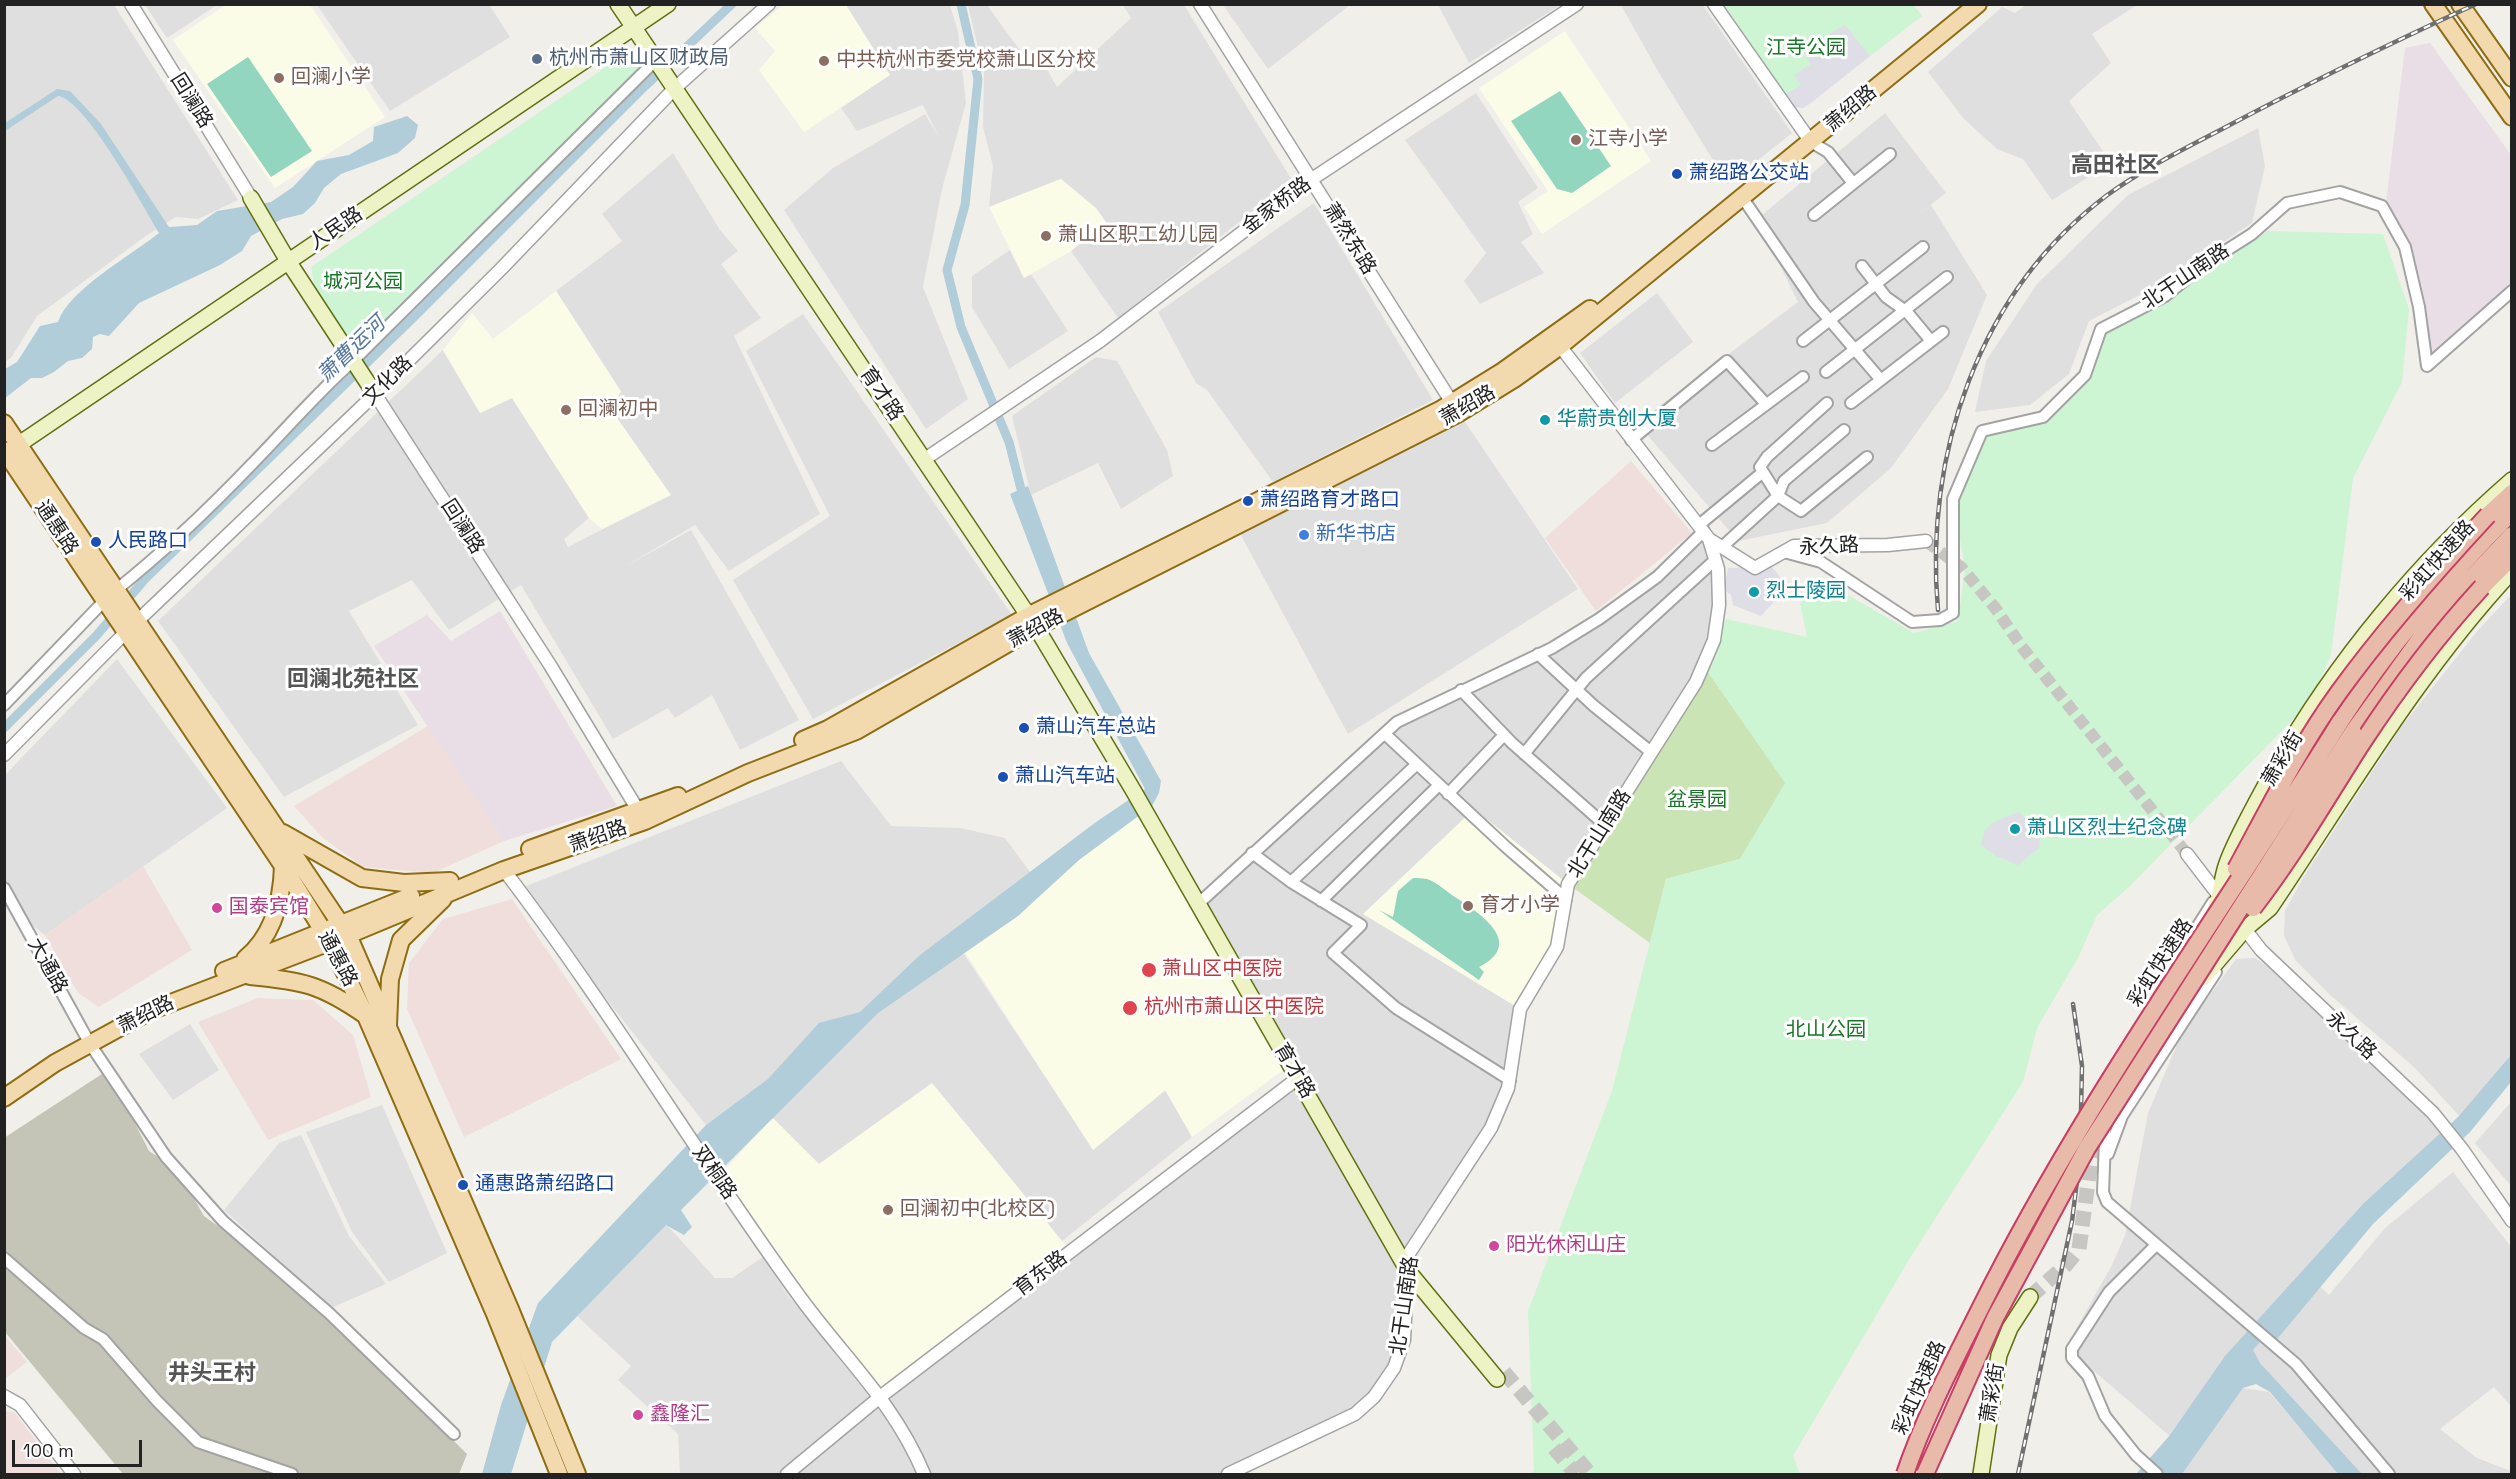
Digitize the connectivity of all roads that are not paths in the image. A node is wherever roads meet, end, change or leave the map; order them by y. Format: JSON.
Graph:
{"nodes":[{"id":1,"x":131,"y":4,"type":"edge"},
{"id":2,"x":618,"y":4,"type":"edge"},
{"id":3,"x":668,"y":4,"type":"edge"},
{"id":4,"x":770,"y":4,"type":"edge"},
{"id":5,"x":1200,"y":4,"type":"edge"},
{"id":6,"x":1577,"y":4,"type":"edge"},
{"id":7,"x":1714,"y":4,"type":"edge"},
{"id":8,"x":1965,"y":4,"type":"edge"},
{"id":9,"x":1978,"y":4,"type":"edge"},
{"id":10,"x":2433,"y":4,"type":"edge"},
{"id":11,"x":2460,"y":4,"type":"edge"},
{"id":12,"x":634,"y":27,"type":"junction"},
{"id":13,"x":656,"y":60,"type":"junction"},
{"id":14,"x":2511,"y":78,"type":"edge"},
{"id":15,"x":675,"y":88,"type":"junction"},
{"id":16,"x":2511,"y":117,"type":"edge"},
{"id":17,"x":1809,"y":138,"type":"junction"},
{"id":18,"x":1890,"y":154,"type":"dead end"},
{"id":19,"x":1312,"y":179,"type":"junction"},
{"id":20,"x":1852,"y":183,"type":"junction"},
{"id":21,"x":1742,"y":197,"type":"junction"},
{"id":22,"x":251,"y":198,"type":"joint"},
{"id":23,"x":1814,"y":215,"type":"dead end"},
{"id":24,"x":1923,"y":247,"type":"dead end"},
{"id":25,"x":288,"y":261,"type":"junction"},
{"id":26,"x":1862,"y":266,"type":"dead end"},
{"id":27,"x":1947,"y":277,"type":"dead end"},
{"id":28,"x":1875,"y":283,"type":"junction"},
{"id":29,"x":2511,"y":291,"type":"edge"},
{"id":30,"x":1904,"y":310,"type":"junction"},
{"id":31,"x":1829,"y":320,"type":"junction"},
{"id":32,"x":1943,"y":332,"type":"dead end"},
{"id":33,"x":1803,"y":341,"type":"dead end"},
{"id":34,"x":1931,"y":341,"type":"junction"},
{"id":35,"x":1560,"y":346,"type":"junction"},
{"id":36,"x":1854,"y":349,"type":"junction"},
{"id":37,"x":354,"y":362,"type":"junction"},
{"id":38,"x":1826,"y":372,"type":"dead end"},
{"id":39,"x":1803,"y":377,"type":"dead end"},
{"id":40,"x":1881,"y":380,"type":"junction"},
{"id":41,"x":375,"y":394,"type":"junction"},
{"id":42,"x":1827,"y":403,"type":"dead end"},
{"id":43,"x":1851,"y":403,"type":"dead end"},
{"id":44,"x":1766,"y":405,"type":"junction"},
{"id":45,"x":1456,"y":408,"type":"junction"},
{"id":46,"x":4,"y":423,"type":"edge"},
{"id":47,"x":1844,"y":430,"type":"dead end"},
{"id":48,"x":1631,"y":440,"type":"junction"},
{"id":49,"x":1712,"y":445,"type":"dead end"},
{"id":50,"x":8,"y":451,"type":"edge"},
{"id":51,"x":1867,"y":457,"type":"dead end"},
{"id":52,"x":925,"y":459,"type":"junction"},
{"id":53,"x":1763,"y":472,"type":"junction"},
{"id":54,"x":2511,"y":480,"type":"edge"},
{"id":55,"x":2511,"y":493,"type":"edge"},
{"id":56,"x":1778,"y":496,"type":"junction"},
{"id":57,"x":2511,"y":512,"type":"edge"},
{"id":58,"x":1704,"y":532,"type":"junction"},
{"id":59,"x":2511,"y":535,"type":"edge"},
{"id":60,"x":1926,"y":541,"type":"tunnel mouth"},
{"id":61,"x":1722,"y":547,"type":"junction"},
{"id":62,"x":1784,"y":552,"type":"junction"},
{"id":63,"x":2511,"y":556,"type":"edge"},
{"id":64,"x":1715,"y":560,"type":"junction"},
{"id":65,"x":2511,"y":572,"type":"edge"},
{"id":66,"x":112,"y":598,"type":"junction"},
{"id":67,"x":1032,"y":621,"type":"junction"},
{"id":68,"x":132,"y":627,"type":"junction"},
{"id":69,"x":1538,"y":654,"type":"junction"},
{"id":70,"x":1461,"y":690,"type":"junction"},
{"id":71,"x":1577,"y":692,"type":"junction"},
{"id":72,"x":4,"y":705,"type":"edge"},
{"id":73,"x":2347,"y":727,"type":"junction"},
{"id":74,"x":1385,"y":734,"type":"junction"},
{"id":75,"x":1504,"y":735,"type":"junction"},
{"id":76,"x":1651,"y":752,"type":"junction"},
{"id":77,"x":1524,"y":754,"type":"junction"},
{"id":78,"x":4,"y":755,"type":"edge"},
{"id":79,"x":1417,"y":764,"type":"junction"},
{"id":80,"x":1439,"y":785,"type":"junction"},
{"id":81,"x":1448,"y":794,"type":"junction"},
{"id":82,"x":641,"y":815,"type":"junction"},
{"id":83,"x":1605,"y":825,"type":"junction"},
{"id":84,"x":277,"y":830,"type":"junction"},
{"id":85,"x":1252,"y":853,"type":"junction"},
{"id":86,"x":2187,"y":854,"type":"tunnel mouth"},
{"id":87,"x":283,"y":866,"type":"junction"},
{"id":88,"x":504,"y":870,"type":"junction"},
{"id":89,"x":1291,"y":882,"type":"junction"},
{"id":90,"x":453,"y":884,"type":"junction"},
{"id":91,"x":4,"y":888,"type":"edge"},
{"id":92,"x":2218,"y":895,"type":"junction"},
{"id":93,"x":1566,"y":899,"type":"junction"},
{"id":94,"x":1321,"y":901,"type":"junction"},
{"id":95,"x":1198,"y":904,"type":"junction"},
{"id":96,"x":344,"y":929,"type":"junction"},
{"id":97,"x":2245,"y":929,"type":"junction"},
{"id":98,"x":327,"y":935,"type":"junction"},
{"id":99,"x":240,"y":971,"type":"junction"},
{"id":100,"x":2175,"y":980,"type":"junction"},
{"id":101,"x":2190,"y":990,"type":"junction"},
{"id":102,"x":366,"y":1016,"type":"junction"},
{"id":103,"x":387,"y":1029,"type":"junction"},
{"id":104,"x":88,"y":1039,"type":"junction"},
{"id":105,"x":1298,"y":1078,"type":"junction"},
{"id":106,"x":2117,"y":1079,"type":"dead end"},
{"id":107,"x":1510,"y":1080,"type":"junction"},
{"id":108,"x":2131,"y":1089,"type":"dead end"},
{"id":109,"x":4,"y":1090,"type":"edge"},
{"id":110,"x":4,"y":1098,"type":"edge"},
{"id":111,"x":2104,"y":1166,"type":"junction"},
{"id":112,"x":1364,"y":1193,"type":"junction"},
{"id":113,"x":2511,"y":1221,"type":"edge"},
{"id":114,"x":2156,"y":1245,"type":"junction"},
{"id":115,"x":1408,"y":1255,"type":"junction"},
{"id":116,"x":4,"y":1258,"type":"edge"},
{"id":117,"x":1408,"y":1271,"type":"junction"},
{"id":118,"x":2032,"y":1299,"type":"tunnel mouth"},
{"id":119,"x":502,"y":1311,"type":"junction"},
{"id":120,"x":4,"y":1396,"type":"edge"},
{"id":121,"x":880,"y":1397,"type":"junction"},
{"id":122,"x":551,"y":1431,"type":"junction"},
{"id":123,"x":454,"y":1434,"type":"dead end"},
{"id":124,"x":74,"y":1474,"type":"edge"},
{"id":125,"x":292,"y":1474,"type":"edge"},
{"id":126,"x":559,"y":1474,"type":"edge"},
{"id":127,"x":577,"y":1474,"type":"edge"},
{"id":128,"x":787,"y":1474,"type":"edge"},
{"id":129,"x":924,"y":1474,"type":"edge"},
{"id":130,"x":1228,"y":1474,"type":"edge"},
{"id":131,"x":1905,"y":1474,"type":"edge"},
{"id":132,"x":1925,"y":1474,"type":"edge"},
{"id":133,"x":1981,"y":1474,"type":"edge"},
{"id":134,"x":2157,"y":1474,"type":"edge"},
{"id":135,"x":2389,"y":1474,"type":"edge"}],
"edges":[{"from":1,"to":22,"type":"street","name":"回澜路"},
{"from":2,"to":12,"type":"main road","name":"育才路"},
{"from":3,"to":12,"type":"main road","name":"人民路"},
{"from":4,"to":15,"type":"street","name":"文化路"},
{"from":5,"to":19,"type":"street","name":"萧然东路"},
{"from":6,"to":19,"type":"street","name":"金家桥路"},
{"from":7,"to":17,"type":"street"},
{"from":8,"to":17,"type":"main road"},
{"from":9,"to":17,"type":"main road","name":"萧绍路"},
{"from":10,"to":16,"type":"main road"},
{"from":11,"to":14,"type":"main road"},
{"from":12,"to":13,"type":"main road","name":"育才路"},
{"from":12,"to":25,"type":"main road","name":"人民路"},
{"from":13,"to":15,"type":"main road","name":"育才路"},
{"from":13,"to":37,"type":"street"},
{"from":15,"to":41,"type":"street","name":"文化路"},
{"from":15,"to":52,"type":"main road","name":"育才路"},
{"from":17,"to":20,"type":"street"},
{"from":17,"to":21,"type":"main road","name":"萧绍路"},
{"from":17,"to":45,"type":"main road"},
{"from":18,"to":20,"type":"street"},
{"from":19,"to":45,"type":"street","name":"萧然东路"},
{"from":19,"to":52,"type":"street","name":"金家桥路"},
{"from":20,"to":23,"type":"street"},
{"from":21,"to":31,"type":"street"},
{"from":21,"to":35,"type":"main road","name":"萧绍路"},
{"from":22,"to":25,"type":"main road","name":"回澜路"},
{"from":24,"to":28,"type":"street"},
{"from":25,"to":37,"type":"main road","name":"回澜路"},
{"from":25,"to":50,"type":"main road","name":"人民路"},
{"from":26,"to":28,"type":"street"},
{"from":27,"to":30,"type":"street"},
{"from":28,"to":30,"type":"street"},
{"from":28,"to":31,"type":"street"},
{"from":29,"to":62,"type":"street","name":"北干山南路"},
{"from":30,"to":34,"type":"street"},
{"from":30,"to":36,"type":"street"},
{"from":31,"to":33,"type":"street"},
{"from":31,"to":36,"type":"street"},
{"from":32,"to":34,"type":"street"},
{"from":34,"to":40,"type":"street"},
{"from":35,"to":45,"type":"main road","name":"萧绍路"},
{"from":35,"to":48,"type":"street","name":"北干山南路"},
{"from":36,"to":38,"type":"street"},
{"from":36,"to":40,"type":"street"},
{"from":37,"to":41,"type":"main road","name":"回澜路"},
{"from":37,"to":66,"type":"street"},
{"from":39,"to":44,"type":"street"},
{"from":40,"to":43,"type":"street"},
{"from":41,"to":68,"type":"street","name":"文化路"},
{"from":41,"to":82,"type":"street","name":"回澜路"},
{"from":42,"to":53,"type":"street"},
{"from":44,"to":48,"type":"street"},
{"from":44,"to":49,"type":"street"},
{"from":45,"to":67,"type":"main road","name":"萧绍路"},
{"from":46,"to":50,"type":"main road","name":"通惠路"},
{"from":47,"to":56,"type":"street"},
{"from":48,"to":58,"type":"street","name":"北干山南路"},
{"from":50,"to":66,"type":"main road","name":"通惠路"},
{"from":51,"to":56,"type":"street"},
{"from":52,"to":67,"type":"main road","name":"育才路"},
{"from":53,"to":56,"type":"street"},
{"from":53,"to":58,"type":"street"},
{"from":54,"to":92,"type":"main road","name":"萧彩街"},
{"from":55,"to":100,"type":"highway","bridge":true},
{"from":56,"to":61,"type":"street"},
{"from":57,"to":73,"type":"highway","name":"彩虹快速路"},
{"from":58,"to":61,"type":"street","name":"永久路"},
{"from":58,"to":64,"type":"street","name":"北干山南路"},
{"from":58,"to":69,"type":"street"},
{"from":59,"to":73,"type":"highway","name":"彩虹快速路"},
{"from":60,"to":62,"type":"street","name":"永久路"},
{"from":61,"to":62,"type":"street","name":"永久路"},
{"from":63,"to":101,"type":"highway","bridge":true},
{"from":64,"to":71,"type":"street"},
{"from":64,"to":76,"type":"street","name":"北干山南路"},
{"from":65,"to":97,"type":"main road"},
{"from":66,"to":68,"type":"main road","name":"通惠路"},
{"from":66,"to":72,"type":"street"},
{"from":67,"to":82,"type":"main road","name":"萧绍路"},
{"from":67,"to":95,"type":"main road","name":"育才路"},
{"from":68,"to":78,"type":"street","name":"文化路"},
{"from":68,"to":84,"type":"main road"},
{"from":68,"to":87,"type":"main road","name":"通惠路"},
{"from":69,"to":70,"type":"street"},
{"from":69,"to":71,"type":"street"},
{"from":70,"to":74,"type":"street"},
{"from":70,"to":75,"type":"street"},
{"from":71,"to":76,"type":"street"},
{"from":71,"to":77,"type":"street"},
{"from":73,"to":100,"type":"highway","name":"彩虹快速路","bridge":true},
{"from":73,"to":101,"type":"highway","name":"彩虹快速路","bridge":true},
{"from":74,"to":79,"type":"street"},
{"from":74,"to":85,"type":"street"},
{"from":75,"to":77,"type":"street"},
{"from":75,"to":81,"type":"street"},
{"from":76,"to":83,"type":"street","name":"北干山南路"},
{"from":77,"to":83,"type":"street"},
{"from":79,"to":80,"type":"street"},
{"from":79,"to":89,"type":"street"},
{"from":80,"to":81,"type":"street"},
{"from":80,"to":94,"type":"street"},
{"from":81,"to":93,"type":"street"},
{"from":82,"to":88,"type":"main road","name":"萧绍路"},
{"from":82,"to":90,"type":"main road"},
{"from":83,"to":93,"type":"street","name":"北干山南路"},
{"from":84,"to":90,"type":"main road"},
{"from":84,"to":96,"type":"main road"},
{"from":85,"to":89,"type":"street"},
{"from":85,"to":95,"type":"street"},
{"from":86,"to":92,"type":"street","name":"永久路"},
{"from":87,"to":98,"type":"main road","name":"通惠路"},
{"from":87,"to":99,"type":"main road"},
{"from":88,"to":90,"type":"main road","name":"萧绍路"},
{"from":88,"to":121,"type":"street","name":"双桐路"},
{"from":89,"to":94,"type":"street"},
{"from":90,"to":96,"type":"main road","name":"萧绍路"},
{"from":90,"to":103,"type":"main road"},
{"from":91,"to":104,"type":"street","name":"大通路"},
{"from":92,"to":97,"type":"street","name":"永久路"},
{"from":92,"to":106,"type":"main road","name":"萧彩街"},
{"from":92,"to":111,"type":"street"},
{"from":93,"to":107,"type":"street","name":"北干山南路"},
{"from":94,"to":107,"type":"street"},
{"from":95,"to":105,"type":"main road","name":"育才路"},
{"from":96,"to":98,"type":"main road","name":"萧绍路"},
{"from":96,"to":103,"type":"main road"},
{"from":97,"to":108,"type":"main road"},
{"from":97,"to":111,"type":"street"},
{"from":97,"to":113,"type":"street","name":"永久路"},
{"from":98,"to":99,"type":"main road","name":"萧绍路"},
{"from":98,"to":102,"type":"main road","name":"通惠路"},
{"from":99,"to":102,"type":"main road"},
{"from":99,"to":104,"type":"main road","name":"萧绍路"},
{"from":100,"to":131,"type":"highway","name":"彩虹快速路","bridge":true},
{"from":101,"to":132,"type":"highway","name":"彩虹快速路","bridge":true},
{"from":102,"to":119,"type":"main road","name":"通惠路"},
{"from":103,"to":119,"type":"main road"},
{"from":104,"to":109,"type":"main road"},
{"from":104,"to":110,"type":"main road"},
{"from":104,"to":123,"type":"street","name":"大通路"},
{"from":105,"to":112,"type":"main road","name":"育才路"},
{"from":105,"to":121,"type":"street","name":"育东路"},
{"from":107,"to":115,"type":"street","name":"北干山南路"},
{"from":111,"to":114,"type":"street"},
{"from":112,"to":115,"type":"main road","name":"育才路"},
{"from":112,"to":117,"type":"main road","name":"育才路"},
{"from":114,"to":134,"type":"street"},
{"from":114,"to":135,"type":"street"},
{"from":115,"to":117,"type":"street","name":"北干山南路"},
{"from":115,"to":117,"type":"main road","name":"育才路"},
{"from":116,"to":125,"type":"street"},
{"from":117,"to":130,"type":"street","name":"北干山南路"},
{"from":118,"to":133,"type":"main road","name":"萧彩街"},
{"from":119,"to":122,"type":"main road"},
{"from":120,"to":124,"type":"street"},
{"from":121,"to":128,"type":"street","name":"育东路"},
{"from":121,"to":129,"type":"street","name":"双桐路"},
{"from":122,"to":126,"type":"main road"},
{"from":122,"to":127,"type":"main road"}]}
